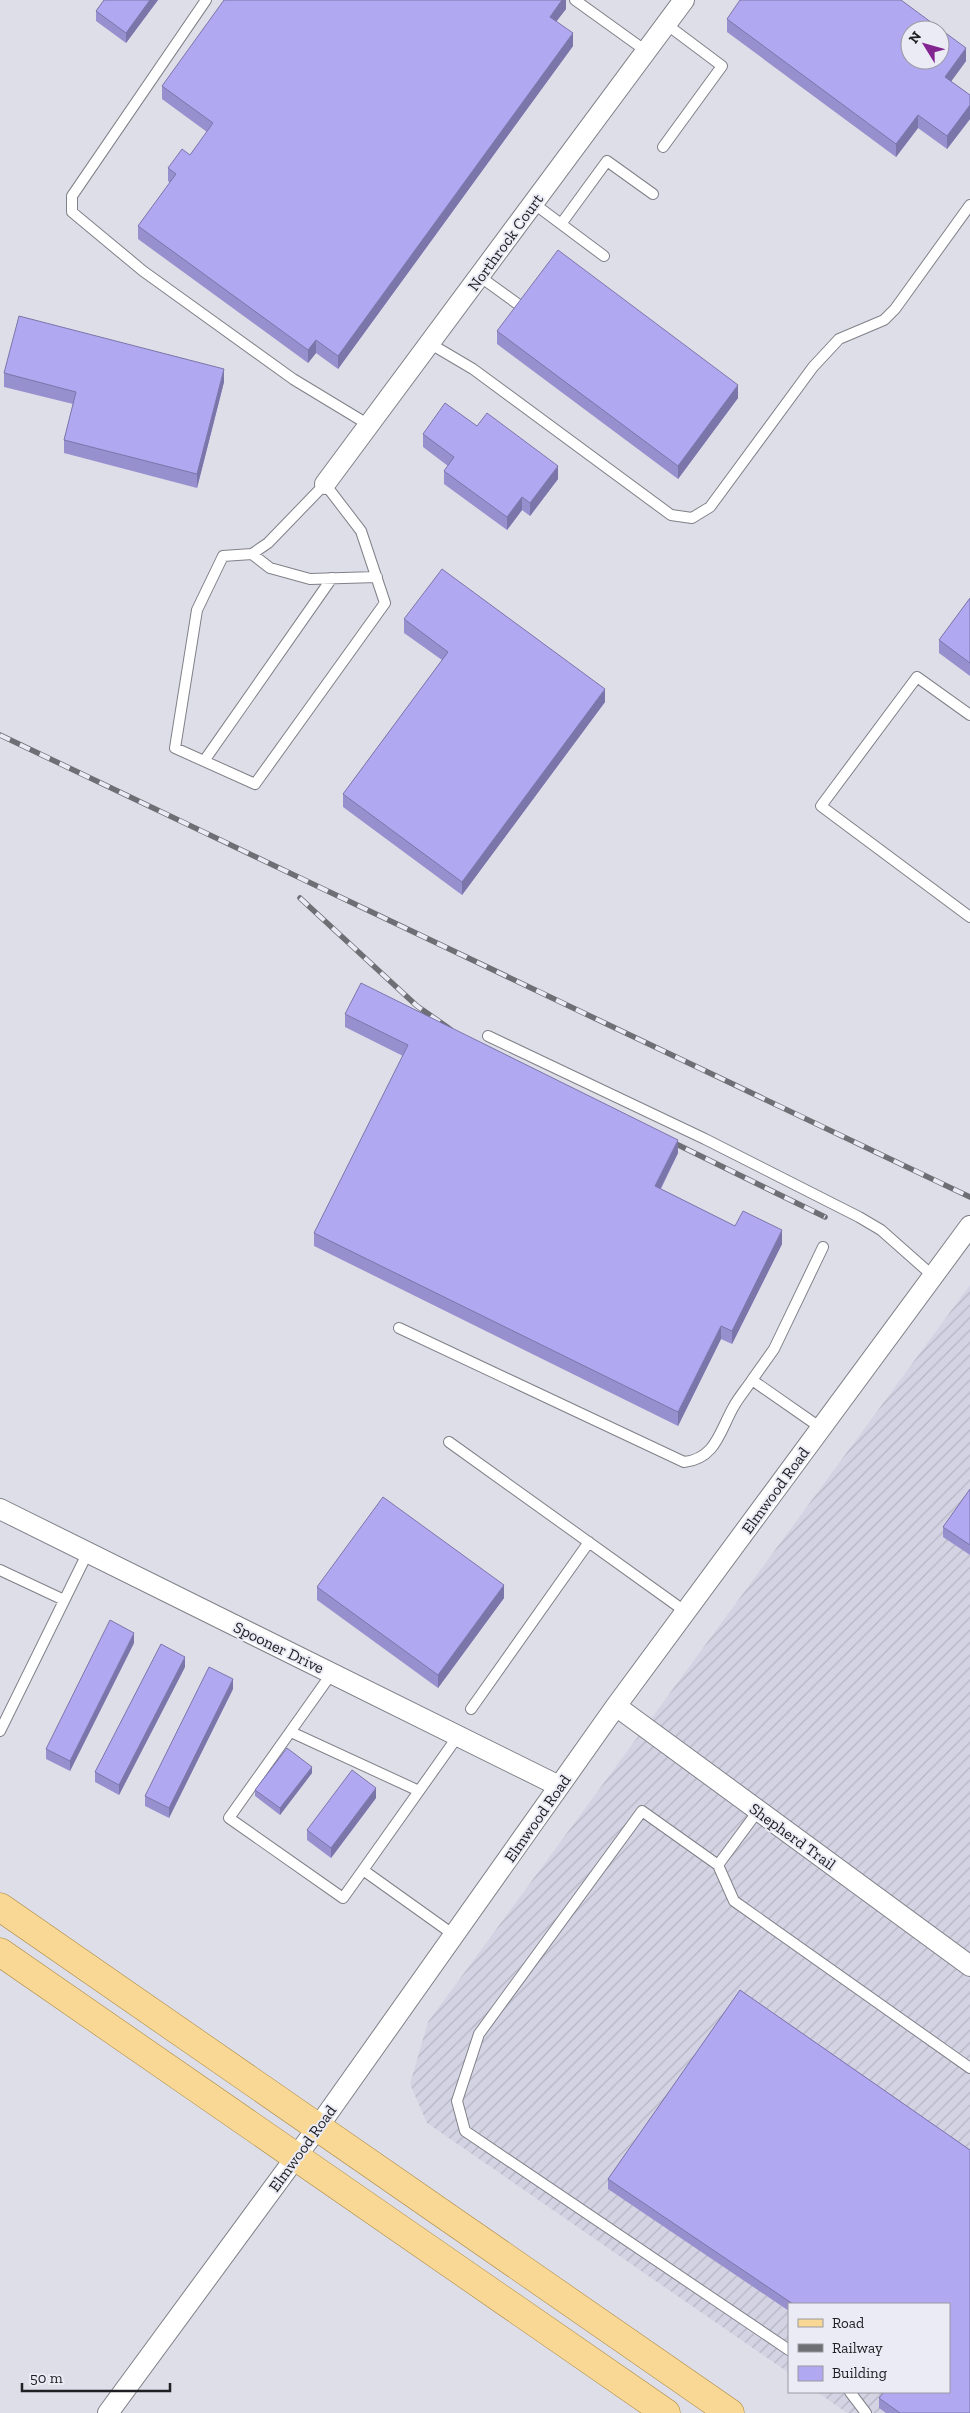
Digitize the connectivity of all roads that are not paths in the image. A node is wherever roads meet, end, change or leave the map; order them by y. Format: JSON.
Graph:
{"nodes":[{"id":1,"x":206,"y":0,"type":"edge"},
{"id":2,"x":575,"y":0,"type":"edge"},
{"id":3,"x":677,"y":2,"type":"edge"},
{"id":4,"x":666,"y":24,"type":"junction"},
{"id":5,"x":646,"y":50,"type":"junction"},
{"id":6,"x":663,"y":147,"type":"dead end"},
{"id":7,"x":653,"y":194,"type":"dead end"},
{"id":8,"x":534,"y":203,"type":"junction"},
{"id":9,"x":970,"y":204,"type":"edge"},
{"id":10,"x":561,"y":224,"type":"junction"},
{"id":11,"x":604,"y":256,"type":"dead end"},
{"id":12,"x":480,"y":276,"type":"junction"},
{"id":13,"x":526,"y":310,"type":"edge"},
{"id":14,"x":430,"y":344,"type":"junction"},
{"id":15,"x":369,"y":425,"type":"junction"},
{"id":16,"x":325,"y":484,"type":"junction"},
{"id":17,"x":252,"y":554,"type":"junction"},
{"id":18,"x":377,"y":577,"type":"junction"},
{"id":19,"x":332,"y":578,"type":"junction"},
{"id":20,"x":970,"y":715,"type":"edge"},
{"id":21,"x":204,"y":761,"type":"junction"},
{"id":22,"x":970,"y":916,"type":"edge"},
{"id":23,"x":488,"y":1036,"type":"dead end"},
{"id":24,"x":970,"y":1226,"type":"edge"},
{"id":25,"x":823,"y":1247,"type":"dead end"},
{"id":26,"x":933,"y":1276,"type":"junction"},
{"id":27,"x":399,"y":1328,"type":"dead end"},
{"id":28,"x":752,"y":1380,"type":"junction"},
{"id":29,"x":821,"y":1428,"type":"junction"},
{"id":30,"x":449,"y":1442,"type":"dead end"},
{"id":31,"x":0,"y":1509,"type":"edge"},
{"id":32,"x":589,"y":1542,"type":"junction"},
{"id":33,"x":88,"y":1552,"type":"junction"},
{"id":34,"x":0,"y":1570,"type":"edge"},
{"id":35,"x":64,"y":1600,"type":"junction"},
{"id":36,"x":686,"y":1612,"type":"junction"},
{"id":37,"x":332,"y":1674,"type":"junction"},
{"id":38,"x":616,"y":1706,"type":"junction"},
{"id":39,"x":471,"y":1709,"type":"dead end"},
{"id":40,"x":0,"y":1731,"type":"edge"},
{"id":41,"x":291,"y":1732,"type":"junction"},
{"id":42,"x":458,"y":1736,"type":"junction"},
{"id":43,"x":559,"y":1786,"type":"junction"},
{"id":44,"x":419,"y":1791,"type":"junction"},
{"id":45,"x":758,"y":1811,"type":"junction"},
{"id":46,"x":718,"y":1866,"type":"junction"},
{"id":47,"x":363,"y":1870,"type":"junction"},
{"id":48,"x":0,"y":1907,"type":"edge"},
{"id":49,"x":454,"y":1935,"type":"junction"},
{"id":50,"x":0,"y":1952,"type":"edge"},
{"id":51,"x":970,"y":1966,"type":"edge"},
{"id":52,"x":970,"y":2068,"type":"edge"},
{"id":53,"x":318,"y":2127,"type":"junction"},
{"id":54,"x":296,"y":2157,"type":"junction"},
{"id":55,"x":788,"y":2349,"type":"edge"},
{"id":56,"x":851,"y":2393,"type":"edge"},
{"id":57,"x":108,"y":2413,"type":"edge"},
{"id":58,"x":666,"y":2413,"type":"edge"},
{"id":59,"x":730,"y":2413,"type":"edge"},
{"id":60,"x":866,"y":2413,"type":"edge"}],
"edges":[{"from":1,"to":15,"type":"lane"},
{"from":2,"to":5,"type":"lane"},
{"from":3,"to":4,"type":"street","name":"Northrock Court"},
{"from":4,"to":5,"type":"street","name":"Northrock Court"},
{"from":4,"to":6,"type":"lane"},
{"from":5,"to":8,"type":"street","name":"Northrock Court"},
{"from":7,"to":10,"type":"lane"},
{"from":8,"to":10,"type":"lane"},
{"from":8,"to":12,"type":"street","name":"Northrock Court"},
{"from":9,"to":14,"type":"lane"},
{"from":10,"to":11,"type":"lane"},
{"from":12,"to":13,"type":"lane"},
{"from":12,"to":14,"type":"street","name":"Northrock Court"},
{"from":14,"to":15,"type":"street","name":"Northrock Court"},
{"from":15,"to":16,"type":"street","name":"Northrock Court"},
{"from":16,"to":17,"type":"lane"},
{"from":16,"to":18,"type":"lane"},
{"from":17,"to":19,"type":"lane"},
{"from":17,"to":21,"type":"lane"},
{"from":18,"to":19,"type":"lane"},
{"from":18,"to":21,"type":"lane"},
{"from":19,"to":21,"type":"lane"},
{"from":20,"to":22,"type":"lane"},
{"from":23,"to":26,"type":"lane"},
{"from":24,"to":26,"type":"street","name":"Elmwood Road"},
{"from":25,"to":28,"type":"lane"},
{"from":26,"to":29,"type":"street","name":"Elmwood Road"},
{"from":27,"to":28,"type":"lane"},
{"from":28,"to":29,"type":"lane"},
{"from":29,"to":36,"type":"street","name":"Elmwood Road"},
{"from":30,"to":32,"type":"lane"},
{"from":31,"to":33,"type":"street","name":"Spooner Drive"},
{"from":32,"to":36,"type":"lane"},
{"from":32,"to":39,"type":"lane"},
{"from":33,"to":35,"type":"lane"},
{"from":33,"to":37,"type":"street","name":"Spooner Drive"},
{"from":34,"to":35,"type":"lane"},
{"from":35,"to":40,"type":"lane"},
{"from":36,"to":38,"type":"street","name":"Elmwood Road"},
{"from":37,"to":41,"type":"lane"},
{"from":37,"to":42,"type":"street","name":"Spooner Drive"},
{"from":38,"to":43,"type":"street","name":"Elmwood Road"},
{"from":38,"to":45,"type":"street","name":"Shepherd Trail"},
{"from":41,"to":44,"type":"lane"},
{"from":41,"to":47,"type":"lane"},
{"from":42,"to":43,"type":"street","name":"Spooner Drive"},
{"from":42,"to":44,"type":"lane"},
{"from":43,"to":49,"type":"street","name":"Elmwood Road"},
{"from":44,"to":47,"type":"lane"},
{"from":45,"to":46,"type":"lane"},
{"from":45,"to":51,"type":"street","name":"Shepherd Trail"},
{"from":46,"to":52,"type":"lane"},
{"from":46,"to":55,"type":"lane"},
{"from":47,"to":49,"type":"lane"},
{"from":48,"to":53,"type":"main road"},
{"from":49,"to":53,"type":"street","name":"Elmwood Road"},
{"from":50,"to":54,"type":"main road"},
{"from":53,"to":54,"type":"street","name":"Elmwood Road"},
{"from":53,"to":59,"type":"main road"},
{"from":54,"to":57,"type":"street","name":"Elmwood Road"},
{"from":54,"to":58,"type":"main road"},
{"from":56,"to":60,"type":"lane"}]}
